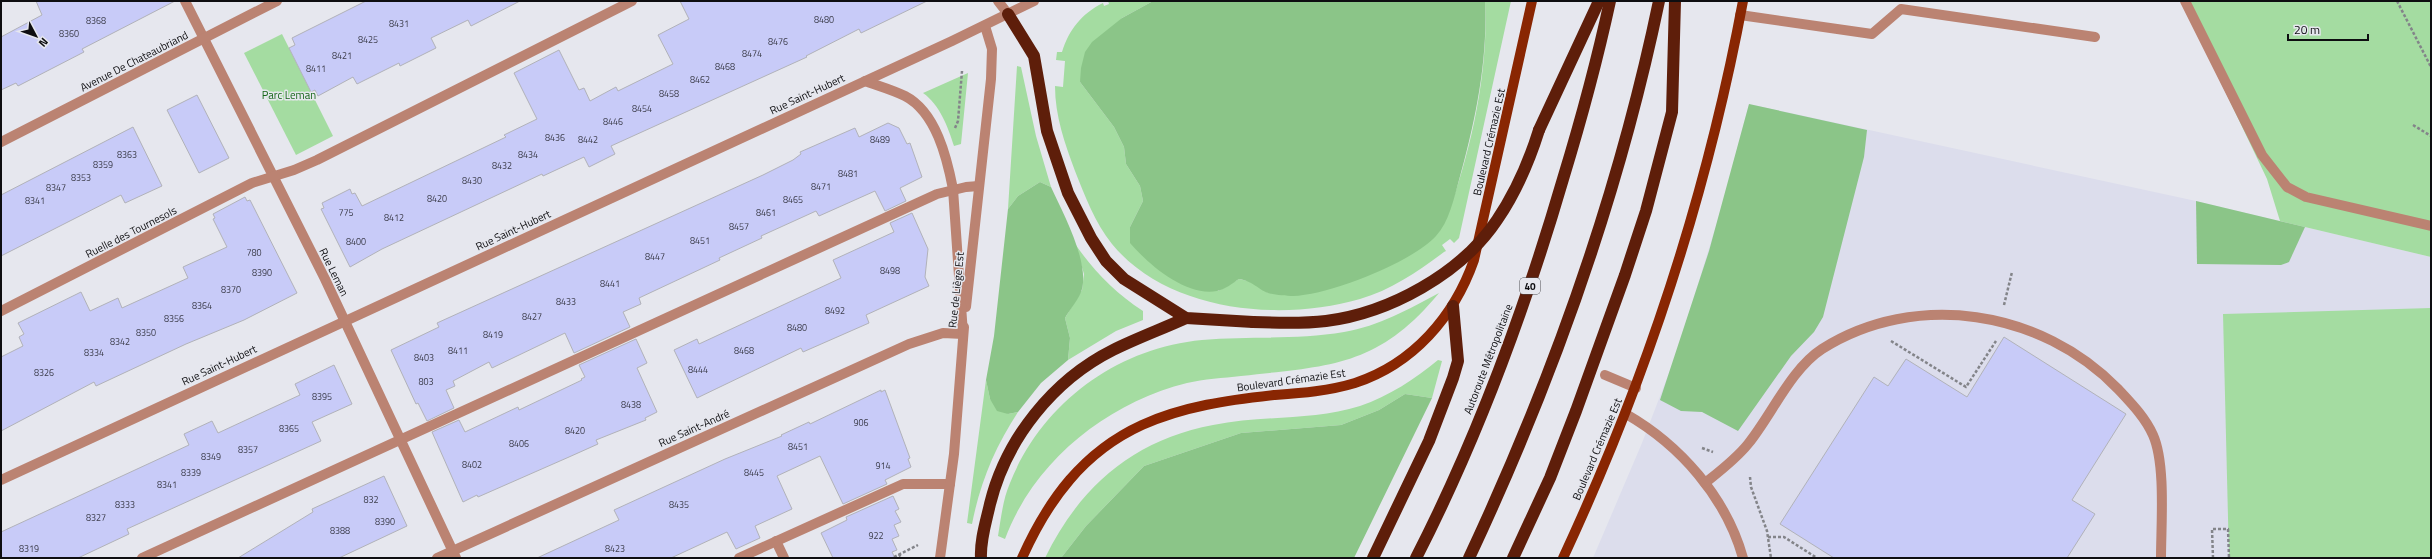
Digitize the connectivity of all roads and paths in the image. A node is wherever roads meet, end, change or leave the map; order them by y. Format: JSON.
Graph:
{"nodes":[{"id":1,"x":184,"y":1,"type":"edge"},
{"id":2,"x":277,"y":1,"type":"edge"},
{"id":3,"x":632,"y":1,"type":"edge"},
{"id":4,"x":998,"y":1,"type":"edge"},
{"id":5,"x":1034,"y":1,"type":"edge"},
{"id":6,"x":1532,"y":1,"type":"edge"},
{"id":7,"x":1599,"y":1,"type":"edge"},
{"id":8,"x":1610,"y":1,"type":"edge"},
{"id":9,"x":1659,"y":1,"type":"edge"},
{"id":10,"x":1675,"y":1,"type":"edge"},
{"id":11,"x":1743,"y":1,"type":"edge"},
{"id":12,"x":2185,"y":1,"type":"edge"},
{"id":13,"x":2397,"y":1,"type":"edge"},
{"id":14,"x":1008,"y":14,"type":"junction"},
{"id":15,"x":1740,"y":15,"type":"junction"},
{"id":16,"x":985,"y":26,"type":"junction"},
{"id":17,"x":2095,"y":37,"type":"dead end"},
{"id":18,"x":204,"y":38,"type":"junction"},
{"id":19,"x":2431,"y":67,"type":"edge"},
{"id":20,"x":962,"y":72,"type":"dead end"},
{"id":21,"x":865,"y":81,"type":"junction"},
{"id":22,"x":2413,"y":125,"type":"dead end"},
{"id":23,"x":954,"y":130,"type":"dead end"},
{"id":24,"x":2431,"y":136,"type":"edge"},
{"id":25,"x":1,"y":142,"type":"edge"},
{"id":26,"x":272,"y":176,"type":"junction"},
{"id":27,"x":978,"y":186,"type":"junction"},
{"id":28,"x":953,"y":189,"type":"junction"},
{"id":29,"x":2431,"y":226,"type":"edge"},
{"id":30,"x":1453,"y":306,"type":"junction"},
{"id":31,"x":1,"y":311,"type":"edge"},
{"id":32,"x":1186,"y":318,"type":"junction"},
{"id":33,"x":344,"y":320,"type":"junction"},
{"id":34,"x":963,"y":334,"type":"junction"},
{"id":35,"x":1996,"y":340,"type":"dead end"},
{"id":36,"x":1891,"y":341,"type":"dead end"},
{"id":37,"x":1605,"y":375,"type":"dead end"},
{"id":38,"x":1636,"y":388,"type":"junction"},
{"id":39,"x":1626,"y":414,"type":"junction"},
{"id":40,"x":400,"y":438,"type":"junction"},
{"id":41,"x":1750,"y":477,"type":"dead end"},
{"id":42,"x":1,"y":480,"type":"edge"},
{"id":43,"x":1705,"y":483,"type":"junction"},
{"id":44,"x":950,"y":484,"type":"junction"},
{"id":45,"x":1768,"y":537,"type":"junction"},
{"id":46,"x":776,"y":541,"type":"junction"},
{"id":47,"x":918,"y":545,"type":"dead end"},
{"id":48,"x":454,"y":554,"type":"edge"},
{"id":49,"x":899,"y":554,"type":"junction"},
{"id":50,"x":894,"y":557,"type":"dead end"},
{"id":51,"x":142,"y":558,"type":"edge"},
{"id":52,"x":437,"y":558,"type":"edge"},
{"id":53,"x":739,"y":558,"type":"edge"},
{"id":54,"x":784,"y":558,"type":"edge"},
{"id":55,"x":901,"y":558,"type":"edge"},
{"id":56,"x":940,"y":558,"type":"edge"},
{"id":57,"x":981,"y":558,"type":"edge"},
{"id":58,"x":1022,"y":558,"type":"edge"},
{"id":59,"x":1372,"y":558,"type":"edge"},
{"id":60,"x":1416,"y":558,"type":"edge"},
{"id":61,"x":1469,"y":558,"type":"edge"},
{"id":62,"x":1512,"y":558,"type":"edge"},
{"id":63,"x":1563,"y":558,"type":"edge"},
{"id":64,"x":1743,"y":558,"type":"edge"},
{"id":65,"x":1771,"y":558,"type":"edge"},
{"id":66,"x":1818,"y":558,"type":"edge"},
{"id":67,"x":2161,"y":558,"type":"edge"},
{"id":68,"x":2213,"y":558,"type":"edge"},
{"id":69,"x":2229,"y":558,"type":"edge"}],
"edges":[{"from":1,"to":18,"type":"street","name":"Rue Leman"},
{"from":2,"to":18,"type":"street","name":"Avenue De Chateaubriand"},
{"from":3,"to":26,"type":"street","name":"Ruelle des Tournesols"},
{"from":4,"to":14,"type":"street"},
{"from":5,"to":14,"type":"street","name":"Rue Saint-Hubert"},
{"from":6,"to":30,"type":"main road","name":"Boulevard Crémazie Est"},
{"from":7,"to":32,"type":"highway","bridge":true},
{"from":8,"to":60,"type":"highway","name":"Autoroute Métropolitaine","number":"40"},
{"from":9,"to":61,"type":"highway"},
{"from":10,"to":62,"type":"highway"},
{"from":11,"to":15,"type":"main road","name":"Boulevard Crémazie Est"},
{"from":12,"to":29,"type":"street"},
{"from":13,"to":19,"type":"path"},
{"from":14,"to":16,"type":"street","name":"Rue Saint-Hubert"},
{"from":14,"to":32,"type":"highway"},
{"from":15,"to":17,"type":"street"},
{"from":15,"to":38,"type":"main road","name":"Boulevard Crémazie Est"},
{"from":16,"to":21,"type":"street","name":"Rue Saint-Hubert"},
{"from":16,"to":27,"type":"street","name":"Rue de Liège Est"},
{"from":18,"to":25,"type":"street","name":"Avenue De Chateaubriand"},
{"from":18,"to":26,"type":"street","name":"Rue Leman"},
{"from":20,"to":23,"type":"path"},
{"from":21,"to":28,"type":"street"},
{"from":21,"to":33,"type":"street","name":"Rue Saint-Hubert"},
{"from":22,"to":24,"type":"path"},
{"from":26,"to":31,"type":"street","name":"Ruelle des Tournesols"},
{"from":26,"to":33,"type":"street","name":"Rue Leman"},
{"from":27,"to":28,"type":"street"},
{"from":27,"to":34,"type":"street","name":"Rue de Liège Est"},
{"from":28,"to":34,"type":"street"},
{"from":28,"to":40,"type":"street"},
{"from":30,"to":58,"type":"main road","name":"Boulevard Crémazie Est"},
{"from":30,"to":59,"type":"highway"},
{"from":32,"to":57,"type":"highway"},
{"from":33,"to":40,"type":"street","name":"Rue Leman"},
{"from":33,"to":42,"type":"street","name":"Rue Saint-Hubert"},
{"from":34,"to":44,"type":"street","name":"Rue de Liège Est"},
{"from":34,"to":48,"type":"street","name":"Rue Saint-André"},
{"from":35,"to":36,"type":"path"},
{"from":37,"to":38,"type":"street"},
{"from":38,"to":39,"type":"main road","name":"Boulevard Crémazie Est"},
{"from":39,"to":43,"type":"street"},
{"from":39,"to":63,"type":"main road","name":"Boulevard Crémazie Est"},
{"from":40,"to":48,"type":"street","name":"Rue Leman"},
{"from":40,"to":51,"type":"street"},
{"from":41,"to":45,"type":"path"},
{"from":43,"to":64,"type":"street"},
{"from":43,"to":67,"type":"street"},
{"from":44,"to":46,"type":"street"},
{"from":44,"to":56,"type":"street","name":"Rue de Liège Est"},
{"from":45,"to":65,"type":"path"},
{"from":45,"to":66,"type":"path"},
{"from":46,"to":53,"type":"street"},
{"from":46,"to":54,"type":"street"},
{"from":47,"to":49,"type":"path"},
{"from":48,"to":52,"type":"street","name":"Rue Saint-André"},
{"from":49,"to":50,"type":"path"},
{"from":49,"to":55,"type":"path"},
{"from":68,"to":69,"type":"path"}]}
